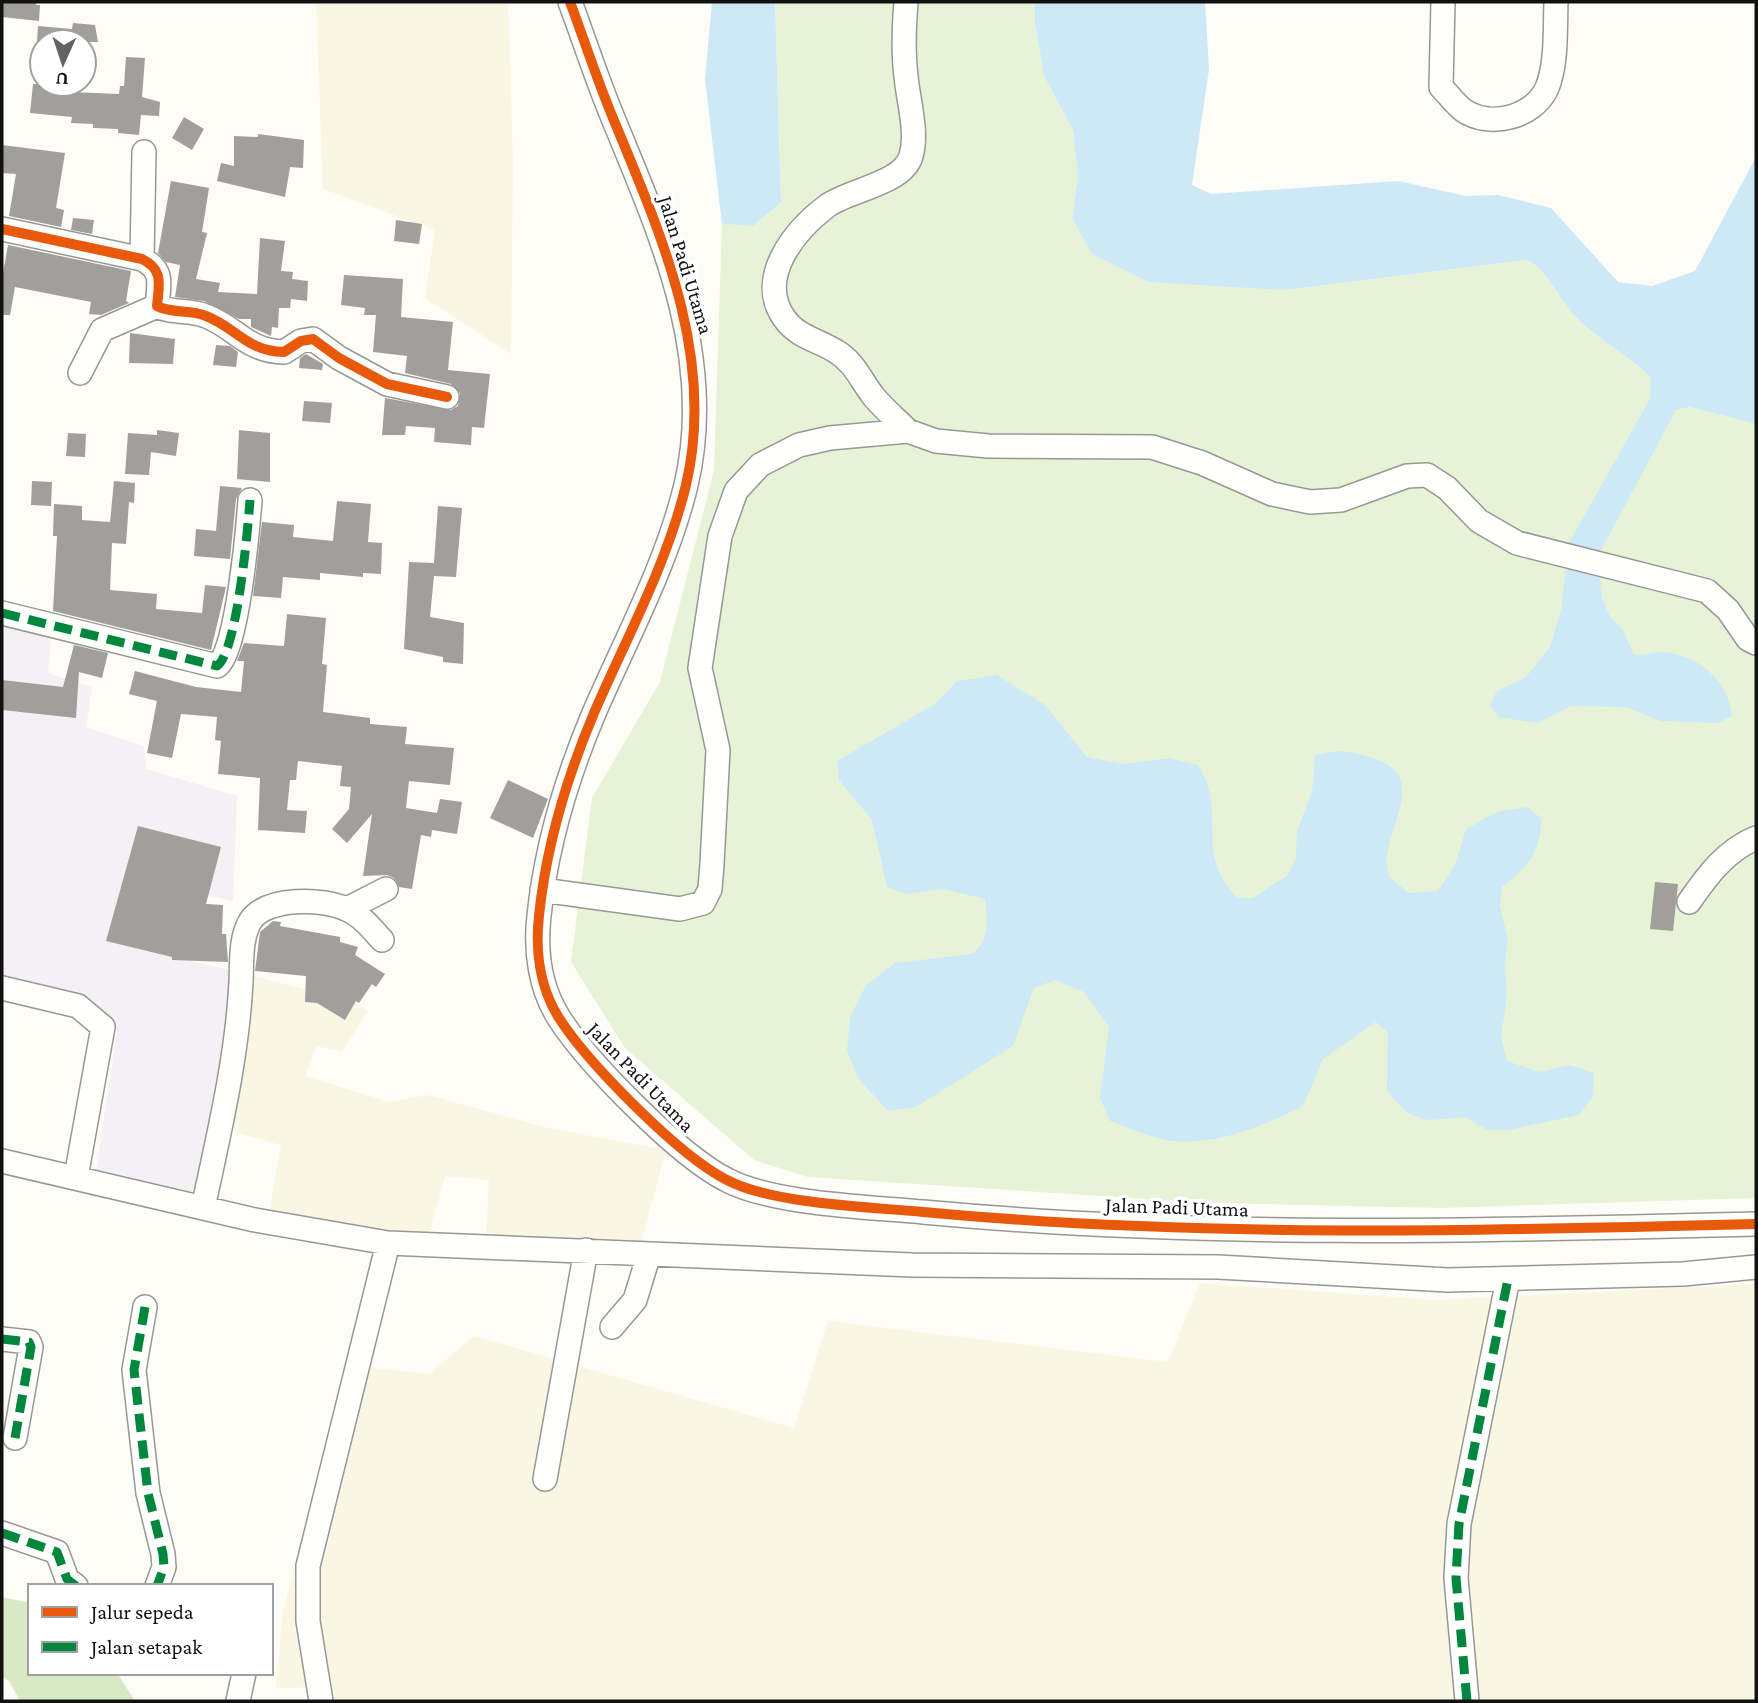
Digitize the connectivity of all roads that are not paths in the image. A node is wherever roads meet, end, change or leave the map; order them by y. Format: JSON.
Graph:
{"nodes":[{"id":1,"x":570,"y":2,"type":"edge"},
{"id":2,"x":906,"y":2,"type":"edge"},
{"id":3,"x":1443,"y":2,"type":"edge"},
{"id":4,"x":1556,"y":2,"type":"edge"},
{"id":5,"x":145,"y":152,"type":"dead end"},
{"id":6,"x":2,"y":229,"type":"edge"},
{"id":7,"x":142,"y":259,"type":"junction"},
{"id":8,"x":157,"y":306,"type":"junction"},
{"id":9,"x":80,"y":373,"type":"dead end"},
{"id":10,"x":447,"y":397,"type":"dead end"},
{"id":11,"x":908,"y":431,"type":"junction"},
{"id":12,"x":250,"y":500,"type":"dead end"},
{"id":13,"x":2,"y":613,"type":"edge"},
{"id":14,"x":1756,"y":643,"type":"edge"},
{"id":15,"x":1756,"y":838,"type":"edge"},
{"id":16,"x":386,"y":888,"type":"dead end"},
{"id":17,"x":542,"y":890,"type":"junction"},
{"id":18,"x":1689,"y":902,"type":"dead end"},
{"id":19,"x":347,"y":909,"type":"junction"},
{"id":20,"x":382,"y":940,"type":"dead end"},
{"id":21,"x":2,"y":988,"type":"edge"},
{"id":22,"x":2,"y":1161,"type":"edge"},
{"id":23,"x":76,"y":1177,"type":"junction"},
{"id":24,"x":203,"y":1208,"type":"junction"},
{"id":25,"x":1756,"y":1224,"type":"edge"},
{"id":26,"x":388,"y":1244,"type":"junction"},
{"id":27,"x":586,"y":1250,"type":"junction"},
{"id":28,"x":649,"y":1254,"type":"junction"},
{"id":29,"x":1756,"y":1267,"type":"edge"},
{"id":30,"x":1508,"y":1279,"type":"junction"},
{"id":31,"x":145,"y":1307,"type":"dead end"},
{"id":32,"x":612,"y":1327,"type":"dead end"},
{"id":33,"x":2,"y":1339,"type":"edge"},
{"id":34,"x":15,"y":1438,"type":"dead end"},
{"id":35,"x":545,"y":1479,"type":"dead end"},
{"id":36,"x":2,"y":1532,"type":"edge"},
{"id":37,"x":73,"y":1584,"type":"edge"},
{"id":38,"x":158,"y":1584,"type":"edge"},
{"id":39,"x":244,"y":1675,"type":"edge"},
{"id":40,"x":238,"y":1701,"type":"edge"},
{"id":41,"x":320,"y":1701,"type":"edge"},
{"id":42,"x":1467,"y":1701,"type":"edge"}],
"edges":[{"from":1,"to":17,"type":"street","name":"Jalan Padi Utama"},
{"from":2,"to":11,"type":"street"},
{"from":3,"to":4,"type":"street"},
{"from":5,"to":7,"type":"street"},
{"from":6,"to":7,"type":"street"},
{"from":7,"to":8,"type":"street"},
{"from":8,"to":9,"type":"street"},
{"from":8,"to":10,"type":"street"},
{"from":11,"to":14,"type":"street"},
{"from":11,"to":17,"type":"street"},
{"from":12,"to":13,"type":"street"},
{"from":15,"to":18,"type":"street"},
{"from":16,"to":19,"type":"street"},
{"from":17,"to":25,"type":"street","name":"Jalan Padi Utama"},
{"from":19,"to":20,"type":"street"},
{"from":19,"to":24,"type":"street"},
{"from":21,"to":23,"type":"street"},
{"from":22,"to":23,"type":"street"},
{"from":23,"to":24,"type":"street"},
{"from":24,"to":26,"type":"street"},
{"from":26,"to":27,"type":"street"},
{"from":26,"to":41,"type":"street"},
{"from":27,"to":28,"type":"street"},
{"from":27,"to":35,"type":"street"},
{"from":28,"to":30,"type":"street"},
{"from":28,"to":32,"type":"street"},
{"from":29,"to":30,"type":"street"},
{"from":30,"to":42,"type":"street"},
{"from":31,"to":38,"type":"street"},
{"from":33,"to":34,"type":"street"},
{"from":36,"to":37,"type":"street"},
{"from":39,"to":40,"type":"street"}]}
